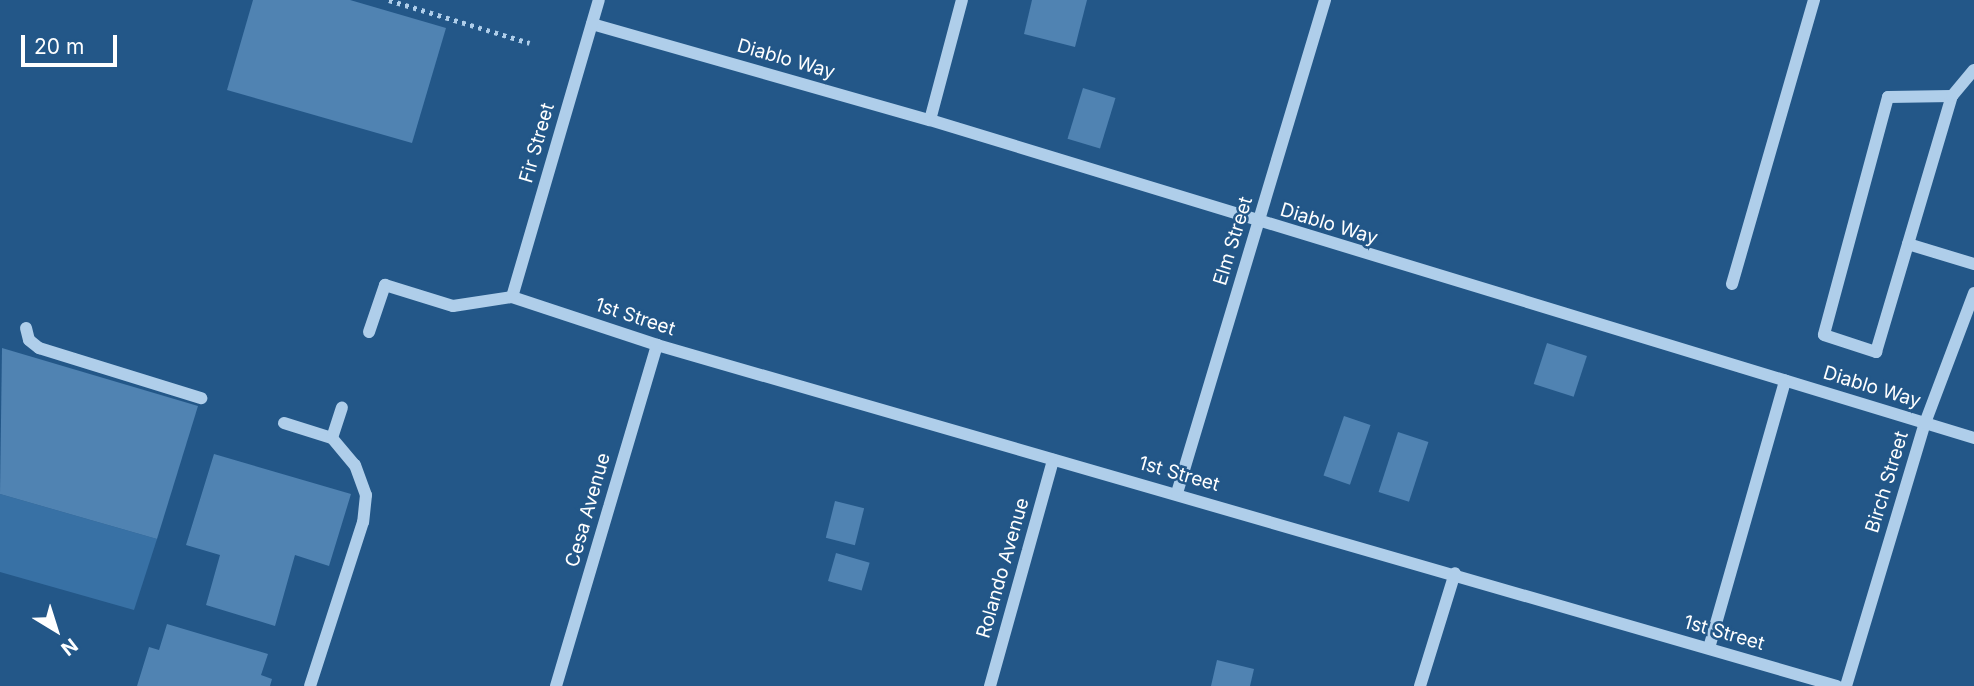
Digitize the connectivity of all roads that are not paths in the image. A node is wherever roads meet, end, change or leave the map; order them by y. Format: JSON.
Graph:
{"nodes":[{"id":1,"x":599,"y":0,"type":"edge"},
{"id":2,"x":962,"y":0,"type":"edge"},
{"id":3,"x":1325,"y":0,"type":"edge"},
{"id":4,"x":1814,"y":0,"type":"edge"},
{"id":5,"x":592,"y":24,"type":"junction"},
{"id":6,"x":1974,"y":69,"type":"edge"},
{"id":7,"x":1952,"y":96,"type":"junction"},
{"id":8,"x":930,"y":120,"type":"junction"},
{"id":9,"x":1258,"y":223,"type":"junction"},
{"id":10,"x":1908,"y":244,"type":"junction"},
{"id":11,"x":1974,"y":264,"type":"edge"},
{"id":12,"x":1732,"y":284,"type":"dead end"},
{"id":13,"x":1974,"y":293,"type":"edge"},
{"id":14,"x":512,"y":297,"type":"junction"},
{"id":15,"x":26,"y":328,"type":"dead end"},
{"id":16,"x":369,"y":331,"type":"dead end"},
{"id":17,"x":657,"y":345,"type":"junction"},
{"id":18,"x":1785,"y":381,"type":"junction"},
{"id":19,"x":201,"y":398,"type":"dead end"},
{"id":20,"x":342,"y":408,"type":"dead end"},
{"id":21,"x":284,"y":423,"type":"dead end"},
{"id":22,"x":1925,"y":423,"type":"junction"},
{"id":23,"x":332,"y":438,"type":"junction"},
{"id":24,"x":1974,"y":438,"type":"edge"},
{"id":25,"x":1053,"y":460,"type":"junction"},
{"id":26,"x":1177,"y":493,"type":"junction"},
{"id":27,"x":1455,"y":573,"type":"junction"},
{"id":28,"x":1709,"y":648,"type":"junction"},
{"id":29,"x":310,"y":686,"type":"edge"},
{"id":30,"x":556,"y":686,"type":"edge"},
{"id":31,"x":990,"y":686,"type":"edge"},
{"id":32,"x":1420,"y":686,"type":"edge"},
{"id":33,"x":1837,"y":686,"type":"edge"},
{"id":34,"x":1846,"y":686,"type":"edge"}],
"edges":[{"from":1,"to":5,"type":"street","name":"Fir Street"},
{"from":2,"to":8,"type":"street"},
{"from":3,"to":9,"type":"street","name":"Elm Street"},
{"from":4,"to":12,"type":"street"},
{"from":5,"to":8,"type":"street","name":"Diablo Way"},
{"from":5,"to":14,"type":"street","name":"Fir Street"},
{"from":6,"to":7,"type":"street"},
{"from":7,"to":10,"type":"street"},
{"from":7,"to":10,"type":"street"},
{"from":8,"to":9,"type":"street","name":"Diablo Way"},
{"from":9,"to":18,"type":"street","name":"Diablo Way"},
{"from":9,"to":26,"type":"street","name":"Elm Street"},
{"from":10,"to":11,"type":"street"},
{"from":13,"to":22,"type":"street","name":"Birch Street"},
{"from":14,"to":16,"type":"street"},
{"from":14,"to":17,"type":"street","name":"1st Street"},
{"from":15,"to":19,"type":"street"},
{"from":17,"to":25,"type":"street","name":"1st Street"},
{"from":17,"to":30,"type":"street","name":"Cesa Avenue"},
{"from":18,"to":22,"type":"street","name":"Diablo Way"},
{"from":18,"to":28,"type":"street"},
{"from":20,"to":23,"type":"street"},
{"from":21,"to":23,"type":"street"},
{"from":22,"to":24,"type":"street","name":"Diablo Way"},
{"from":22,"to":34,"type":"street","name":"Birch Street"},
{"from":23,"to":29,"type":"street"},
{"from":25,"to":26,"type":"street","name":"1st Street"},
{"from":25,"to":31,"type":"street","name":"Rolando Avenue"},
{"from":26,"to":27,"type":"street","name":"1st Street"},
{"from":27,"to":28,"type":"street","name":"1st Street"},
{"from":27,"to":32,"type":"street"},
{"from":28,"to":33,"type":"street","name":"1st Street"}]}
